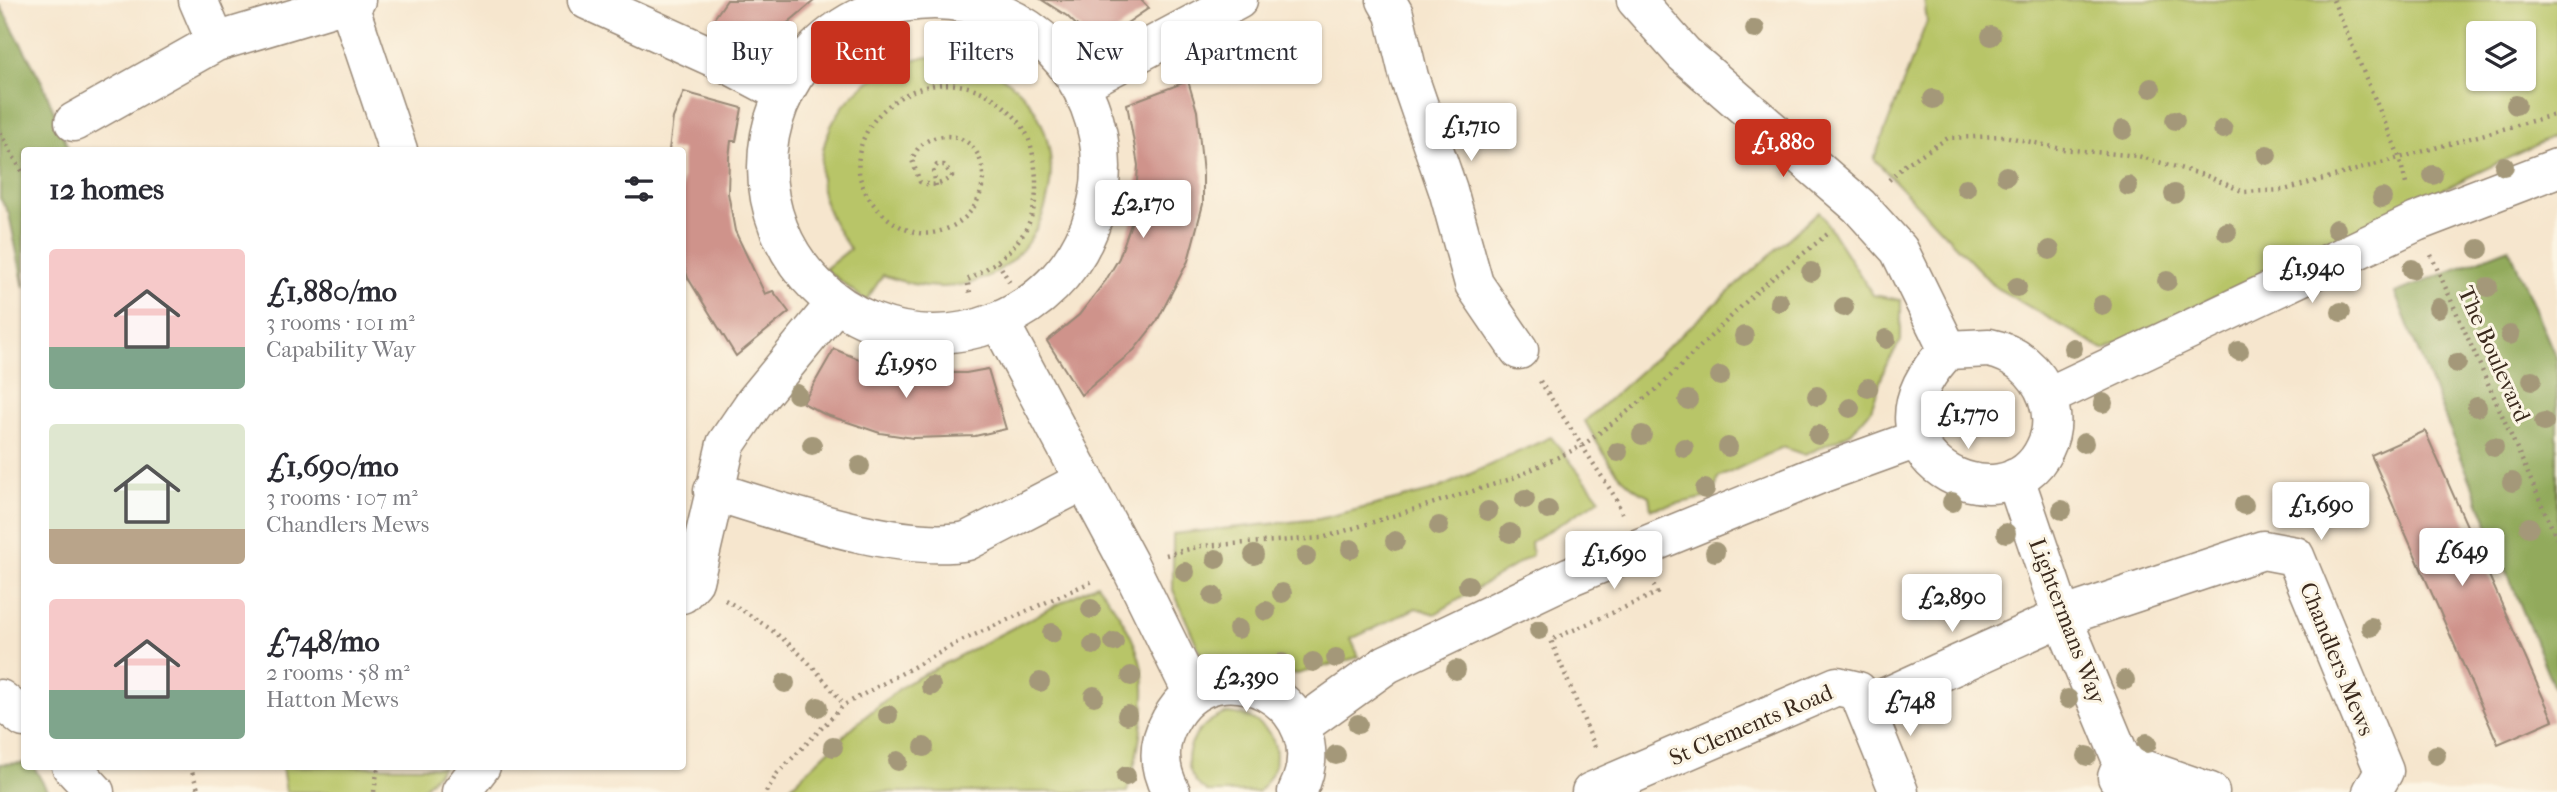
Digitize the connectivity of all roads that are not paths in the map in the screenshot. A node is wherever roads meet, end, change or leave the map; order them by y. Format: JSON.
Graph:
{"nodes":[{"id":1,"x":198,"y":0,"type":"edge"},
{"id":2,"x":587,"y":0,"type":"edge"},
{"id":3,"x":1238,"y":0,"type":"edge"},
{"id":4,"x":1386,"y":0,"type":"edge"},
{"id":5,"x":1636,"y":0,"type":"edge"},
{"id":6,"x":352,"y":1,"type":"edge"},
{"id":7,"x":216,"y":42,"type":"junction"},
{"id":8,"x":1052,"y":48,"type":"edge"},
{"id":9,"x":1147,"y":49,"type":"edge"},
{"id":10,"x":1081,"y":84,"type":"edge"},
{"id":11,"x":783,"y":93,"type":"junction"},
{"id":12,"x":74,"y":122,"type":"dead end"},
{"id":13,"x":397,"y":147,"type":"edge"},
{"id":14,"x":2557,"y":167,"type":"edge"},
{"id":15,"x":836,"y":303,"type":"junction"},
{"id":16,"x":988,"y":325,"type":"junction"},
{"id":17,"x":1519,"y":350,"type":"dead end"},
{"id":18,"x":1948,"y":350,"type":"junction"},
{"id":19,"x":2047,"y":397,"type":"junction"},
{"id":20,"x":1917,"y":439,"type":"junction"},
{"id":21,"x":2015,"y":478,"type":"junction"},
{"id":22,"x":1085,"y":480,"type":"junction"},
{"id":23,"x":713,"y":491,"type":"junction"},
{"id":24,"x":688,"y":588,"type":"edge"},
{"id":25,"x":2062,"y":617,"type":"junction"},
{"id":26,"x":1193,"y":694,"type":"junction"},
{"id":27,"x":0,"y":699,"type":"edge"},
{"id":28,"x":1866,"y":706,"type":"junction"},
{"id":29,"x":21,"y":716,"type":"edge"},
{"id":30,"x":1301,"y":726,"type":"junction"},
{"id":31,"x":76,"y":770,"type":"edge"},
{"id":32,"x":478,"y":770,"type":"edge"},
{"id":33,"x":2123,"y":782,"type":"edge"},
{"id":34,"x":1605,"y":789,"type":"edge"},
{"id":35,"x":95,"y":792,"type":"edge"},
{"id":36,"x":461,"y":792,"type":"edge"},
{"id":37,"x":1171,"y":792,"type":"edge"},
{"id":38,"x":1297,"y":792,"type":"edge"},
{"id":39,"x":1899,"y":792,"type":"edge"},
{"id":40,"x":2210,"y":792,"type":"edge"},
{"id":41,"x":2372,"y":792,"type":"edge"}],
"edges":[{"from":1,"to":7,"type":"street"},
{"from":2,"to":11,"type":"street"},
{"from":3,"to":9,"type":"street"},
{"from":4,"to":17,"type":"street"},
{"from":5,"to":18,"type":"street"},
{"from":6,"to":7,"type":"street"},
{"from":6,"to":13,"type":"street"},
{"from":7,"to":12,"type":"street"},
{"from":8,"to":11,"type":"street"},
{"from":10,"to":16,"type":"street"},
{"from":11,"to":15,"type":"street"},
{"from":14,"to":19,"type":"street"},
{"from":15,"to":16,"type":"street"},
{"from":15,"to":23,"type":"street"},
{"from":16,"to":22,"type":"street"},
{"from":18,"to":19,"type":"street"},
{"from":18,"to":20,"type":"street"},
{"from":19,"to":21,"type":"street"},
{"from":20,"to":21,"type":"street"},
{"from":20,"to":30,"type":"street"},
{"from":21,"to":25,"type":"street","name":"Lightermans Way"},
{"from":22,"to":23,"type":"street"},
{"from":22,"to":26,"type":"street"},
{"from":23,"to":24,"type":"street"},
{"from":25,"to":28,"type":"street"},
{"from":25,"to":33,"type":"street","name":"Lightermans Way"},
{"from":25,"to":41,"type":"street","name":"Chandlers Mews"},
{"from":26,"to":30,"type":"street"},
{"from":26,"to":37,"type":"street"},
{"from":27,"to":29,"type":"street"},
{"from":28,"to":34,"type":"street","name":"St Clements Road"},
{"from":28,"to":39,"type":"street"},
{"from":30,"to":38,"type":"street"},
{"from":31,"to":35,"type":"street"},
{"from":32,"to":36,"type":"street"},
{"from":33,"to":40,"type":"street","name":"Lightermans Way"}]}
